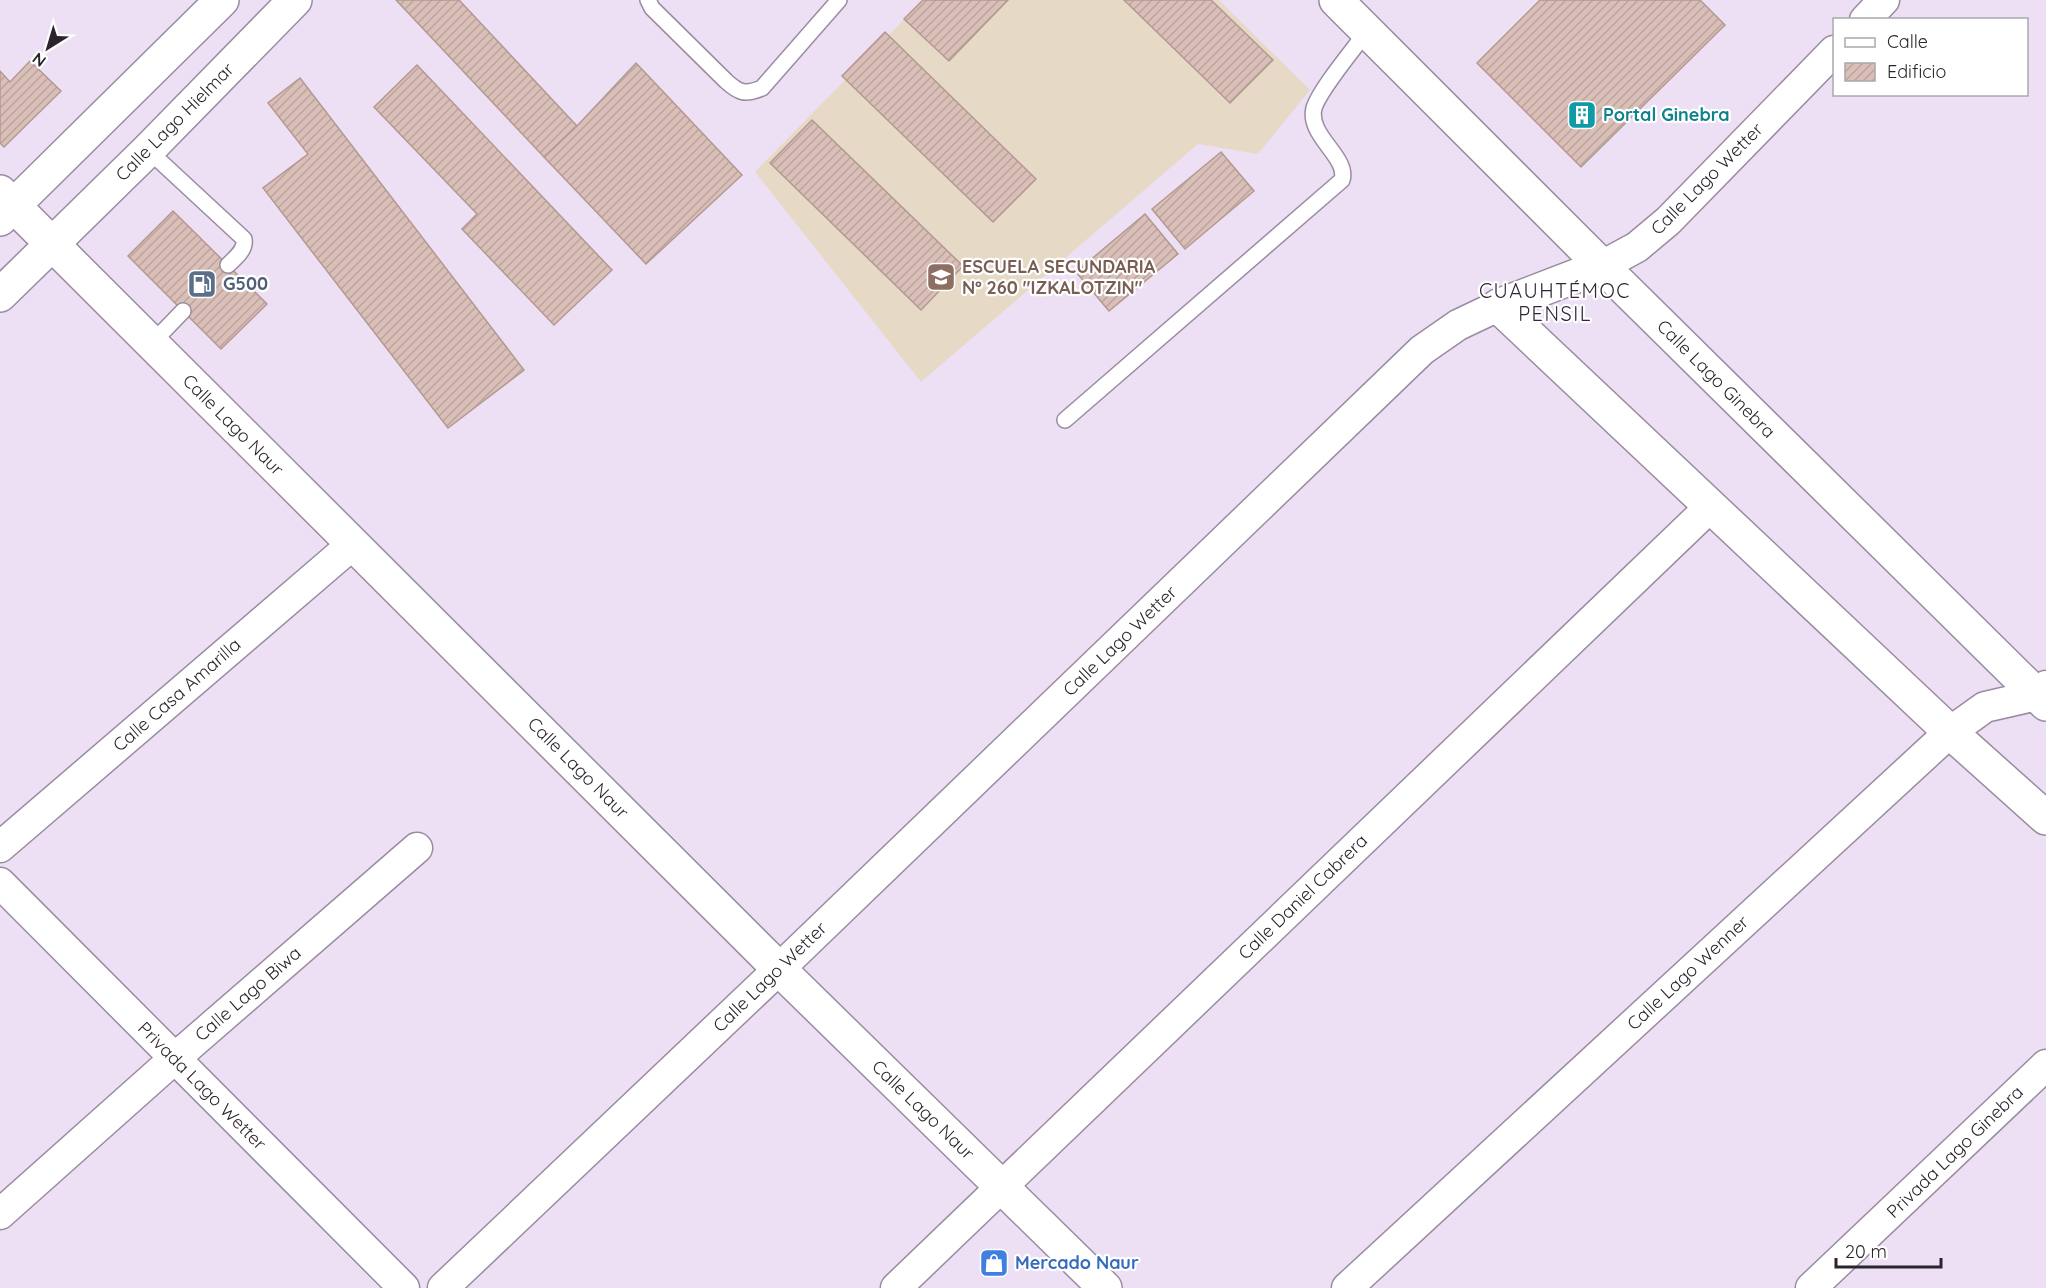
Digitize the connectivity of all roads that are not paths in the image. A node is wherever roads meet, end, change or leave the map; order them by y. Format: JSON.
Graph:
{"nodes":[{"id":1,"x":222,"y":0,"type":"edge"},
{"id":2,"x":295,"y":0,"type":"edge"},
{"id":3,"x":648,"y":0,"type":"edge"},
{"id":4,"x":839,"y":0,"type":"edge"},
{"id":5,"x":1336,"y":0,"type":"edge"},
{"id":6,"x":1884,"y":0,"type":"edge"},
{"id":7,"x":1867,"y":18,"type":"edge"},
{"id":8,"x":1367,"y":31,"type":"junction"},
{"id":9,"x":1833,"y":52,"type":"edge"},
{"id":10,"x":148,"y":150,"type":"junction"},
{"id":11,"x":5,"y":205,"type":"edge"},
{"id":12,"x":54,"y":244,"type":"junction"},
{"id":13,"x":228,"y":265,"type":"dead end"},
{"id":14,"x":1602,"y":266,"type":"junction"},
{"id":15,"x":0,"y":295,"type":"edge"},
{"id":16,"x":1498,"y":306,"type":"junction"},
{"id":17,"x":183,"y":311,"type":"dead end"},
{"id":18,"x":151,"y":344,"type":"junction"},
{"id":19,"x":1065,"y":420,"type":"dead end"},
{"id":20,"x":1710,"y":507,"type":"junction"},
{"id":21,"x":353,"y":544,"type":"junction"},
{"id":22,"x":2043,"y":695,"type":"edge"},
{"id":23,"x":1950,"y":732,"type":"junction"},
{"id":24,"x":2046,"y":818,"type":"edge"},
{"id":25,"x":0,"y":847,"type":"edge"},
{"id":26,"x":417,"y":848,"type":"dead end"},
{"id":27,"x":0,"y":883,"type":"edge"},
{"id":28,"x":779,"y":969,"type":"junction"},
{"id":29,"x":174,"y":1059,"type":"junction"},
{"id":30,"x":2046,"y":1065,"type":"edge"},
{"id":31,"x":1001,"y":1186,"type":"junction"},
{"id":32,"x":0,"y":1214,"type":"edge"},
{"id":33,"x":404,"y":1288,"type":"edge"},
{"id":34,"x":443,"y":1288,"type":"edge"},
{"id":35,"x":896,"y":1288,"type":"edge"},
{"id":36,"x":1105,"y":1288,"type":"edge"},
{"id":37,"x":1347,"y":1288,"type":"edge"},
{"id":38,"x":1811,"y":1288,"type":"edge"}],
"edges":[{"from":1,"to":11,"type":"street"},
{"from":2,"to":10,"type":"street","name":"Calle Lago Hielmar"},
{"from":3,"to":4,"type":"lane"},
{"from":5,"to":8,"type":"street","name":"Calle Lago Ginebra"},
{"from":6,"to":7,"type":"street"},
{"from":8,"to":14,"type":"street","name":"Calle Lago Ginebra"},
{"from":8,"to":19,"type":"lane"},
{"from":9,"to":14,"type":"street","name":"Calle Lago Wetter"},
{"from":10,"to":12,"type":"street","name":"Calle Lago Hielmar"},
{"from":10,"to":13,"type":"lane"},
{"from":11,"to":12,"type":"street","name":"Calle Lago Naur"},
{"from":12,"to":15,"type":"street","name":"Calle Lago Hielmar"},
{"from":12,"to":18,"type":"street","name":"Calle Lago Naur"},
{"from":14,"to":16,"type":"street","name":"Calle Lago Wetter"},
{"from":14,"to":22,"type":"street","name":"Calle Lago Ginebra"},
{"from":16,"to":20,"type":"street"},
{"from":16,"to":28,"type":"street","name":"Calle Lago Wetter"},
{"from":17,"to":18,"type":"lane"},
{"from":18,"to":21,"type":"street","name":"Calle Lago Naur"},
{"from":20,"to":23,"type":"street"},
{"from":20,"to":31,"type":"street","name":"Calle Daniel Cabrera"},
{"from":21,"to":25,"type":"street","name":"Calle Casa Amarilla"},
{"from":21,"to":28,"type":"street","name":"Calle Lago Naur"},
{"from":22,"to":23,"type":"street","name":"Calle Lago Wenner"},
{"from":23,"to":24,"type":"street"},
{"from":23,"to":37,"type":"street","name":"Calle Lago Wenner"},
{"from":26,"to":29,"type":"street","name":"Calle Lago Biwa"},
{"from":27,"to":29,"type":"street","name":"Privada Lago Wetter"},
{"from":28,"to":31,"type":"street","name":"Calle Lago Naur"},
{"from":28,"to":34,"type":"street","name":"Calle Lago Wetter"},
{"from":29,"to":32,"type":"street","name":"Calle Lago Biwa"},
{"from":29,"to":33,"type":"street","name":"Privada Lago Wetter"},
{"from":30,"to":38,"type":"street","name":"Privada Lago Ginebra"},
{"from":31,"to":35,"type":"street","name":"Calle Daniel Cabrera"},
{"from":31,"to":36,"type":"street","name":"Calle Lago Naur"}]}
